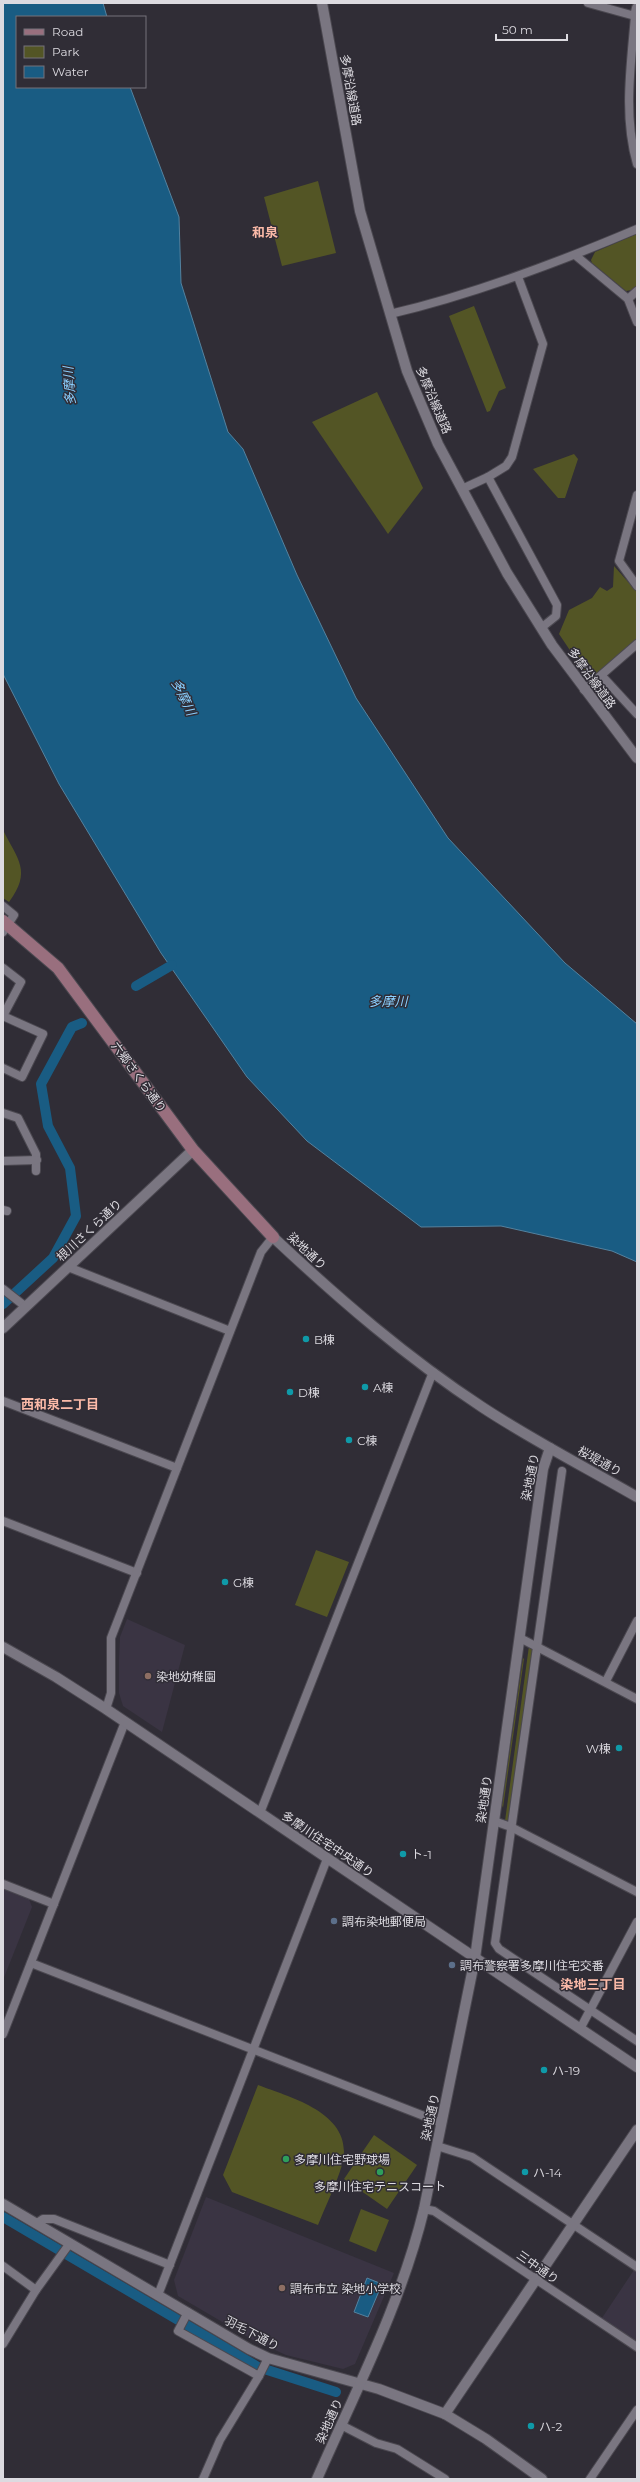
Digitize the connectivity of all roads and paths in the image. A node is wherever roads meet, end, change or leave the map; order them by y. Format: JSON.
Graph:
{"nodes":[{"id":1,"x":322,"y":3,"type":"edge"},
{"id":2,"x":588,"y":3,"type":"edge"},
{"id":3,"x":636,"y":12,"type":"edge"},
{"id":4,"x":637,"y":164,"type":"edge"},
{"id":5,"x":637,"y":229,"type":"edge"},
{"id":6,"x":575,"y":255,"type":"junction"},
{"id":7,"x":518,"y":276,"type":"junction"},
{"id":8,"x":637,"y":291,"type":"edge"},
{"id":9,"x":628,"y":299,"type":"junction"},
{"id":10,"x":390,"y":314,"type":"junction"},
{"id":11,"x":637,"y":322,"type":"edge"},
{"id":12,"x":488,"y":477,"type":"junction"},
{"id":13,"x":462,"y":489,"type":"junction"},
{"id":14,"x":637,"y":494,"type":"edge"},
{"id":15,"x":637,"y":586,"type":"edge"},
{"id":16,"x":542,"y":628,"type":"junction"},
{"id":17,"x":637,"y":644,"type":"edge"},
{"id":18,"x":602,"y":676,"type":"junction"},
{"id":19,"x":584,"y":690,"type":"junction"},
{"id":20,"x":637,"y":714,"type":"edge"},
{"id":21,"x":637,"y":758,"type":"edge"},
{"id":22,"x":3,"y":906,"type":"edge"},
{"id":23,"x":5,"y":926,"type":"edge"},
{"id":24,"x":3,"y":968,"type":"edge"},
{"id":25,"x":3,"y":1016,"type":"edge"},
{"id":26,"x":3,"y":1068,"type":"edge"},
{"id":27,"x":3,"y":1113,"type":"edge"},
{"id":28,"x":193,"y":1150,"type":"junction"},
{"id":29,"x":37,"y":1160,"type":"junction"},
{"id":30,"x":3,"y":1161,"type":"edge"},
{"id":31,"x":36,"y":1171,"type":"dead end"},
{"id":32,"x":273,"y":1237,"type":"junction"},
{"id":33,"x":68,"y":1267,"type":"junction"},
{"id":34,"x":5,"y":1291,"type":"edge"},
{"id":35,"x":26,"y":1307,"type":"junction"},
{"id":36,"x":3,"y":1328,"type":"edge"},
{"id":37,"x":230,"y":1331,"type":"junction"},
{"id":38,"x":433,"y":1372,"type":"junction"},
{"id":39,"x":3,"y":1401,"type":"edge"},
{"id":40,"x":550,"y":1448,"type":"junction"},
{"id":41,"x":177,"y":1468,"type":"junction"},
{"id":42,"x":562,"y":1471,"type":"dead end"},
{"id":43,"x":637,"y":1496,"type":"edge"},
{"id":44,"x":3,"y":1521,"type":"edge"},
{"id":45,"x":137,"y":1573,"type":"junction"},
{"id":46,"x":637,"y":1620,"type":"edge"},
{"id":47,"x":520,"y":1638,"type":"junction"},
{"id":48,"x":3,"y":1646,"type":"edge"},
{"id":49,"x":538,"y":1646,"type":"junction"},
{"id":50,"x":606,"y":1681,"type":"junction"},
{"id":51,"x":637,"y":1699,"type":"edge"},
{"id":52,"x":106,"y":1709,"type":"junction"},
{"id":53,"x":125,"y":1722,"type":"junction"},
{"id":54,"x":260,"y":1813,"type":"junction"},
{"id":55,"x":494,"y":1821,"type":"junction"},
{"id":56,"x":511,"y":1827,"type":"junction"},
{"id":57,"x":327,"y":1859,"type":"junction"},
{"id":58,"x":3,"y":1884,"type":"edge"},
{"id":59,"x":637,"y":1892,"type":"edge"},
{"id":60,"x":54,"y":1904,"type":"junction"},
{"id":61,"x":637,"y":1922,"type":"edge"},
{"id":62,"x":475,"y":1958,"type":"junction"},
{"id":63,"x":31,"y":1963,"type":"junction"},
{"id":64,"x":590,"y":2009,"type":"junction"},
{"id":65,"x":580,"y":2029,"type":"junction"},
{"id":66,"x":3,"y":2034,"type":"edge"},
{"id":67,"x":637,"y":2041,"type":"edge"},
{"id":68,"x":254,"y":2049,"type":"junction"},
{"id":69,"x":637,"y":2067,"type":"edge"},
{"id":70,"x":442,"y":2123,"type":"junction"},
{"id":71,"x":637,"y":2130,"type":"edge"},
{"id":72,"x":437,"y":2146,"type":"junction"},
{"id":73,"x":3,"y":2204,"type":"edge"},
{"id":74,"x":424,"y":2209,"type":"junction"},
{"id":75,"x":37,"y":2223,"type":"junction"},
{"id":76,"x":573,"y":2224,"type":"junction"},
{"id":77,"x":68,"y":2246,"type":"junction"},
{"id":78,"x":170,"y":2265,"type":"junction"},
{"id":79,"x":3,"y":2266,"type":"edge"},
{"id":80,"x":637,"y":2267,"type":"edge"},
{"id":81,"x":536,"y":2279,"type":"junction"},
{"id":82,"x":36,"y":2290,"type":"junction"},
{"id":83,"x":158,"y":2295,"type":"junction"},
{"id":84,"x":188,"y":2312,"type":"junction"},
{"id":85,"x":4,"y":2340,"type":"edge"},
{"id":86,"x":637,"y":2348,"type":"edge"},
{"id":87,"x":262,"y":2369,"type":"junction"},
{"id":88,"x":360,"y":2383,"type":"junction"},
{"id":89,"x":637,"y":2410,"type":"edge"},
{"id":90,"x":445,"y":2414,"type":"junction"},
{"id":91,"x":341,"y":2425,"type":"junction"},
{"id":92,"x":203,"y":2479,"type":"edge"},
{"id":93,"x":318,"y":2479,"type":"edge"},
{"id":94,"x":445,"y":2479,"type":"edge"},
{"id":95,"x":542,"y":2479,"type":"edge"},
{"id":96,"x":590,"y":2479,"type":"edge"}],
"edges":[{"from":1,"to":10,"type":"street","name":"多摩沿線道路"},
{"from":2,"to":3,"type":"street"},
{"from":3,"to":4,"type":"street"},
{"from":5,"to":6,"type":"street"},
{"from":6,"to":7,"type":"street"},
{"from":6,"to":9,"type":"street"},
{"from":7,"to":10,"type":"street"},
{"from":7,"to":12,"type":"street"},
{"from":8,"to":9,"type":"street"},
{"from":9,"to":11,"type":"street"},
{"from":10,"to":13,"type":"street","name":"多摩沿線道路"},
{"from":12,"to":13,"type":"street"},
{"from":12,"to":16,"type":"street"},
{"from":13,"to":16,"type":"street","name":"多摩沿線道路"},
{"from":14,"to":15,"type":"street"},
{"from":16,"to":19,"type":"street","name":"多摩沿線道路"},
{"from":17,"to":18,"type":"street"},
{"from":18,"to":19,"type":"street"},
{"from":18,"to":20,"type":"street"},
{"from":19,"to":21,"type":"street","name":"多摩沿線道路"},
{"from":22,"to":23,"type":"street"},
{"from":23,"to":28,"type":"main road","name":"六郷さくら通り"},
{"from":24,"to":25,"type":"street"},
{"from":25,"to":26,"type":"street"},
{"from":27,"to":29,"type":"street"},
{"from":28,"to":32,"type":"main road","name":"六郷さくら通り"},
{"from":28,"to":33,"type":"street","name":"根川さくら通り"},
{"from":29,"to":30,"type":"street"},
{"from":29,"to":31,"type":"street"},
{"from":32,"to":37,"type":"street"},
{"from":32,"to":38,"type":"street","name":"染地通り"},
{"from":33,"to":35,"type":"street","name":"根川さくら通り"},
{"from":33,"to":37,"type":"street"},
{"from":34,"to":35,"type":"street"},
{"from":35,"to":36,"type":"street","name":"根川さくら通り"},
{"from":37,"to":41,"type":"street"},
{"from":38,"to":40,"type":"street","name":"染地通り"},
{"from":38,"to":54,"type":"street"},
{"from":39,"to":41,"type":"street"},
{"from":40,"to":43,"type":"street","name":"桜堤通り"},
{"from":40,"to":47,"type":"street","name":"染地通り"},
{"from":41,"to":45,"type":"street"},
{"from":42,"to":49,"type":"street"},
{"from":44,"to":45,"type":"street"},
{"from":45,"to":52,"type":"street"},
{"from":46,"to":50,"type":"street"},
{"from":47,"to":49,"type":"street"},
{"from":47,"to":55,"type":"street","name":"染地通り"},
{"from":48,"to":52,"type":"street","name":"多摩川住宅中央通り"},
{"from":49,"to":50,"type":"street"},
{"from":49,"to":56,"type":"street"},
{"from":50,"to":51,"type":"street"},
{"from":52,"to":53,"type":"street","name":"多摩川住宅中央通り"},
{"from":53,"to":54,"type":"street","name":"多摩川住宅中央通り"},
{"from":53,"to":60,"type":"street"},
{"from":54,"to":57,"type":"street","name":"多摩川住宅中央通り"},
{"from":55,"to":56,"type":"street"},
{"from":55,"to":62,"type":"street","name":"染地通り"},
{"from":56,"to":59,"type":"street"},
{"from":56,"to":64,"type":"street"},
{"from":57,"to":62,"type":"street","name":"多摩川住宅中央通り"},
{"from":57,"to":68,"type":"street"},
{"from":58,"to":60,"type":"street"},
{"from":60,"to":63,"type":"street"},
{"from":61,"to":64,"type":"street"},
{"from":62,"to":65,"type":"street","name":"多摩川住宅中央通り"},
{"from":62,"to":70,"type":"street","name":"染地通り"},
{"from":63,"to":66,"type":"street"},
{"from":63,"to":68,"type":"street"},
{"from":64,"to":65,"type":"street"},
{"from":64,"to":67,"type":"street"},
{"from":65,"to":69,"type":"street","name":"多摩川住宅中央通り"},
{"from":68,"to":70,"type":"street"},
{"from":68,"to":78,"type":"street"},
{"from":70,"to":72,"type":"street","name":"染地通り"},
{"from":71,"to":76,"type":"street"},
{"from":72,"to":74,"type":"street","name":"染地通り"},
{"from":72,"to":76,"type":"street"},
{"from":73,"to":75,"type":"street","name":"羽毛下通り"},
{"from":74,"to":81,"type":"street","name":"三中通り"},
{"from":74,"to":88,"type":"street","name":"染地通り"},
{"from":75,"to":77,"type":"street","name":"羽毛下通り"},
{"from":75,"to":78,"type":"street"},
{"from":76,"to":80,"type":"street"},
{"from":76,"to":81,"type":"street"},
{"from":77,"to":82,"type":"street"},
{"from":77,"to":83,"type":"street","name":"羽毛下通り"},
{"from":78,"to":83,"type":"street"},
{"from":79,"to":82,"type":"street"},
{"from":81,"to":86,"type":"street","name":"三中通り"},
{"from":81,"to":90,"type":"street"},
{"from":82,"to":85,"type":"street"},
{"from":83,"to":84,"type":"street","name":"羽毛下通り"},
{"from":84,"to":87,"type":"street","name":"羽毛下通り"},
{"from":84,"to":87,"type":"street"},
{"from":87,"to":88,"type":"street","name":"羽毛下通り"},
{"from":87,"to":92,"type":"street"},
{"from":88,"to":90,"type":"street","name":"羽毛下通り"},
{"from":88,"to":91,"type":"street","name":"染地通り"},
{"from":89,"to":96,"type":"street"},
{"from":90,"to":95,"type":"street","name":"羽毛下通り"},
{"from":91,"to":93,"type":"street","name":"染地通り"},
{"from":91,"to":94,"type":"street"}]}
